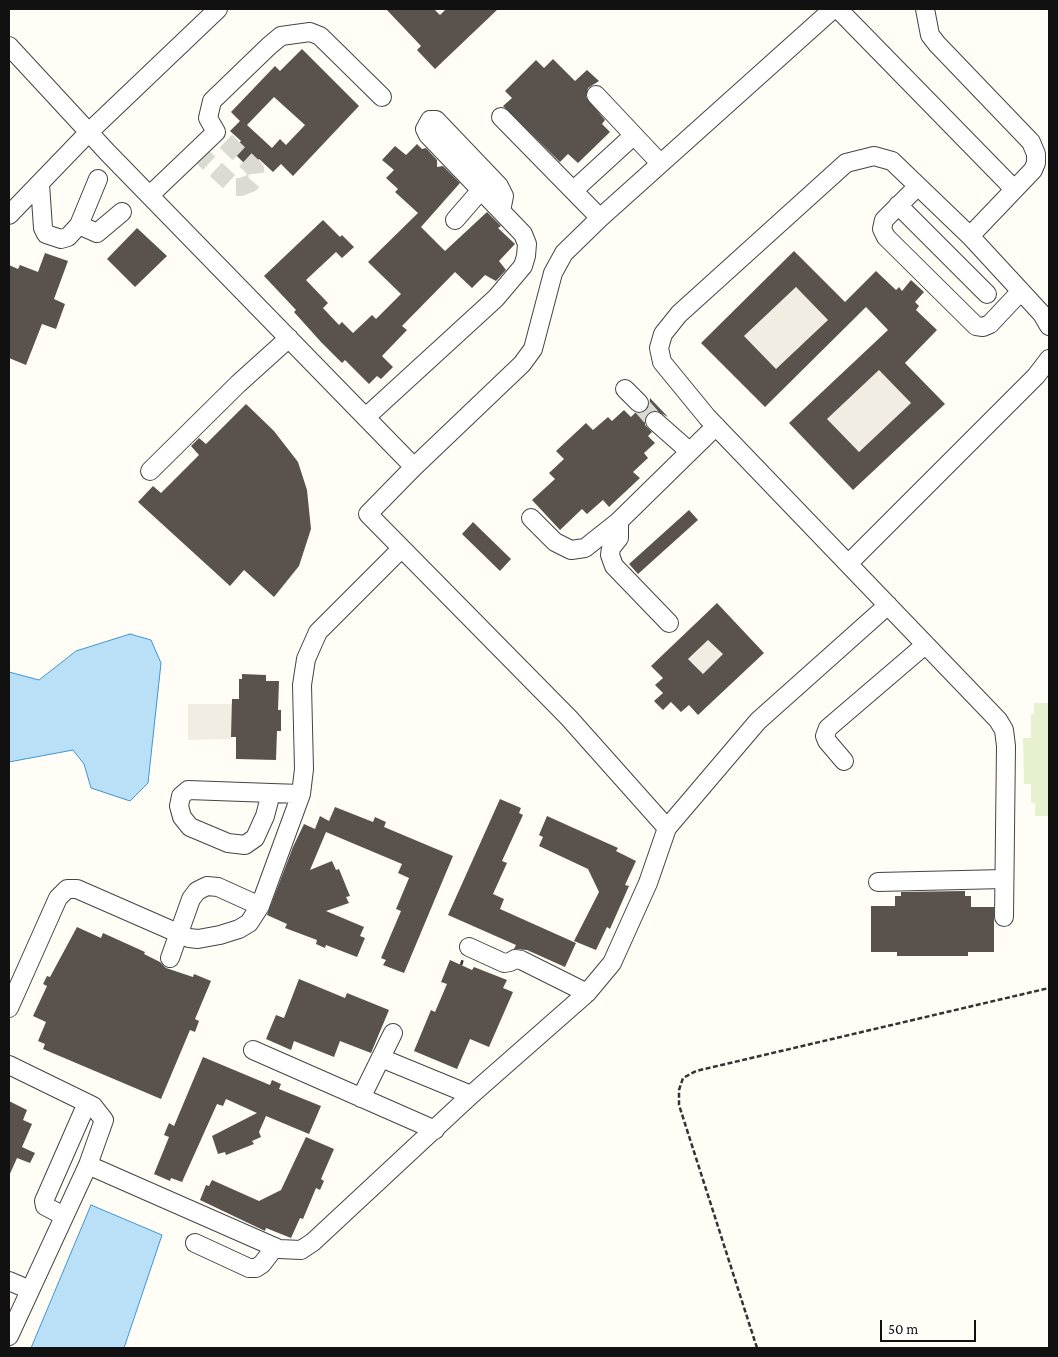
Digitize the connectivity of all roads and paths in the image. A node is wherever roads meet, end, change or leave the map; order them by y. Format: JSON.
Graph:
{"nodes":[{"id":1,"x":218,"y":9,"type":"edge"},
{"id":2,"x":834,"y":9,"type":"edge"},
{"id":3,"x":838,"y":9,"type":"edge"},
{"id":4,"x":925,"y":9,"type":"edge"},
{"id":5,"x":817,"y":16,"type":"edge"},
{"id":6,"x":856,"y":28,"type":"junction"},
{"id":7,"x":9,"y":46,"type":"edge"},
{"id":8,"x":596,"y":95,"type":"dead end"},
{"id":9,"x":382,"y":97,"type":"dead end"},
{"id":10,"x":501,"y":117,"type":"dead end"},
{"id":11,"x":89,"y":132,"type":"junction"},
{"id":12,"x":634,"y":136,"type":"junction"},
{"id":13,"x":660,"y":163,"type":"junction"},
{"id":14,"x":98,"y":179,"type":"dead end"},
{"id":15,"x":40,"y":184,"type":"junction"},
{"id":16,"x":918,"y":186,"type":"junction"},
{"id":17,"x":1013,"y":188,"type":"junction"},
{"id":18,"x":481,"y":190,"type":"junction"},
{"id":19,"x":574,"y":190,"type":"junction"},
{"id":20,"x":150,"y":195,"type":"junction"},
{"id":21,"x":898,"y":204,"type":"junction"},
{"id":22,"x":501,"y":210,"type":"junction"},
{"id":23,"x":122,"y":212,"type":"dead end"},
{"id":24,"x":9,"y":215,"type":"edge"},
{"id":25,"x":600,"y":218,"type":"junction"},
{"id":26,"x":455,"y":220,"type":"dead end"},
{"id":27,"x":79,"y":225,"type":"junction"},
{"id":28,"x":970,"y":236,"type":"junction"},
{"id":29,"x":1021,"y":291,"type":"junction"},
{"id":30,"x":987,"y":294,"type":"dead end"},
{"id":31,"x":1049,"y":326,"type":"edge"},
{"id":32,"x":289,"y":338,"type":"junction"},
{"id":33,"x":1049,"y":359,"type":"edge"},
{"id":34,"x":625,"y":389,"type":"dead end"},
{"id":35,"x":639,"y":403,"type":"tunnel mouth"},
{"id":36,"x":366,"y":417,"type":"junction"},
{"id":37,"x":656,"y":421,"type":"tunnel mouth"},
{"id":38,"x":716,"y":426,"type":"junction"},
{"id":39,"x":690,"y":451,"type":"junction"},
{"id":40,"x":414,"y":467,"type":"junction"},
{"id":41,"x":150,"y":471,"type":"dead end"},
{"id":42,"x":531,"y":518,"type":"dead end"},
{"id":43,"x":619,"y":520,"type":"junction"},
{"id":44,"x":401,"y":549,"type":"junction"},
{"id":45,"x":848,"y":564,"type":"junction"},
{"id":46,"x":888,"y":605,"type":"junction"},
{"id":47,"x":669,"y":623,"type":"dead end"},
{"id":48,"x":925,"y":645,"type":"junction"},
{"id":49,"x":844,"y":761,"type":"dead end"},
{"id":50,"x":271,"y":793,"type":"junction"},
{"id":51,"x":301,"y":794,"type":"junction"},
{"id":52,"x":667,"y":828,"type":"junction"},
{"id":53,"x":1004,"y":879,"type":"junction"},
{"id":54,"x":878,"y":882,"type":"dead end"},
{"id":55,"x":260,"y":906,"type":"junction"},
{"id":56,"x":1004,"y":917,"type":"dead end"},
{"id":57,"x":178,"y":934,"type":"junction"},
{"id":58,"x":468,"y":947,"type":"dead end"},
{"id":59,"x":170,"y":958,"type":"dead end"},
{"id":60,"x":1049,"y":988,"type":"edge"},
{"id":61,"x":587,"y":993,"type":"junction"},
{"id":62,"x":9,"y":1008,"type":"edge"},
{"id":63,"x":393,"y":1033,"type":"dead end"},
{"id":64,"x":253,"y":1050,"type":"dead end"},
{"id":65,"x":381,"y":1058,"type":"junction"},
{"id":66,"x":9,"y":1064,"type":"edge"},
{"id":67,"x":471,"y":1095,"type":"junction"},
{"id":68,"x":361,"y":1098,"type":"junction"},
{"id":69,"x":87,"y":1103,"type":"junction"},
{"id":70,"x":435,"y":1130,"type":"junction"},
{"id":71,"x":88,"y":1164,"type":"junction"},
{"id":72,"x":64,"y":1216,"type":"junction"},
{"id":73,"x":195,"y":1243,"type":"dead end"},
{"id":74,"x":275,"y":1247,"type":"junction"},
{"id":75,"x":9,"y":1281,"type":"edge"},
{"id":76,"x":30,"y":1290,"type":"junction"},
{"id":77,"x":9,"y":1336,"type":"edge"},
{"id":78,"x":757,"y":1348,"type":"edge"}],
"edges":[{"from":1,"to":11,"type":"street"},
{"from":2,"to":5,"type":"street"},
{"from":3,"to":6,"type":"street"},
{"from":4,"to":17,"type":"street"},
{"from":5,"to":6,"type":"street"},
{"from":5,"to":13,"type":"street"},
{"from":6,"to":17,"type":"street"},
{"from":7,"to":11,"type":"street"},
{"from":8,"to":12,"type":"street"},
{"from":9,"to":20,"type":"street"},
{"from":10,"to":19,"type":"street"},
{"from":11,"to":15,"type":"street"},
{"from":11,"to":20,"type":"street"},
{"from":12,"to":13,"type":"street"},
{"from":12,"to":19,"type":"street"},
{"from":13,"to":25,"type":"street"},
{"from":14,"to":27,"type":"street"},
{"from":15,"to":24,"type":"street"},
{"from":15,"to":27,"type":"street"},
{"from":16,"to":21,"type":"street"},
{"from":16,"to":28,"type":"street"},
{"from":16,"to":38,"type":"street"},
{"from":17,"to":28,"type":"street"},
{"from":18,"to":22,"type":"street"},
{"from":18,"to":22,"type":"street"},
{"from":18,"to":26,"type":"street"},
{"from":19,"to":25,"type":"street"},
{"from":20,"to":32,"type":"street"},
{"from":21,"to":29,"type":"street"},
{"from":21,"to":30,"type":"street"},
{"from":22,"to":36,"type":"street"},
{"from":23,"to":27,"type":"street"},
{"from":25,"to":40,"type":"street"},
{"from":28,"to":29,"type":"street"},
{"from":29,"to":31,"type":"street"},
{"from":32,"to":36,"type":"street"},
{"from":32,"to":41,"type":"street"},
{"from":33,"to":45,"type":"street"},
{"from":34,"to":35,"type":"street"},
{"from":36,"to":40,"type":"street"},
{"from":37,"to":39,"type":"street"},
{"from":38,"to":39,"type":"street"},
{"from":38,"to":45,"type":"street"},
{"from":39,"to":43,"type":"street"},
{"from":40,"to":44,"type":"street"},
{"from":42,"to":43,"type":"street"},
{"from":43,"to":47,"type":"street"},
{"from":44,"to":51,"type":"street"},
{"from":44,"to":52,"type":"street"},
{"from":45,"to":46,"type":"street"},
{"from":46,"to":48,"type":"street"},
{"from":46,"to":52,"type":"street"},
{"from":48,"to":49,"type":"street"},
{"from":48,"to":53,"type":"street"},
{"from":50,"to":50,"type":"street"},
{"from":50,"to":51,"type":"street"},
{"from":51,"to":55,"type":"street"},
{"from":52,"to":61,"type":"street"},
{"from":53,"to":54,"type":"street"},
{"from":53,"to":56,"type":"street"},
{"from":55,"to":57,"type":"street"},
{"from":55,"to":57,"type":"street"},
{"from":57,"to":59,"type":"street"},
{"from":57,"to":62,"type":"street"},
{"from":58,"to":61,"type":"street"},
{"from":60,"to":78,"type":"path"},
{"from":61,"to":67,"type":"street"},
{"from":63,"to":65,"type":"street"},
{"from":64,"to":68,"type":"street"},
{"from":65,"to":67,"type":"street"},
{"from":65,"to":68,"type":"street"},
{"from":66,"to":69,"type":"street"},
{"from":67,"to":70,"type":"street"},
{"from":68,"to":70,"type":"street"},
{"from":69,"to":71,"type":"street"},
{"from":69,"to":72,"type":"street"},
{"from":70,"to":74,"type":"street"},
{"from":71,"to":72,"type":"street"},
{"from":71,"to":74,"type":"street"},
{"from":72,"to":76,"type":"street"},
{"from":73,"to":74,"type":"street"},
{"from":75,"to":76,"type":"street"},
{"from":76,"to":77,"type":"street"}]}
